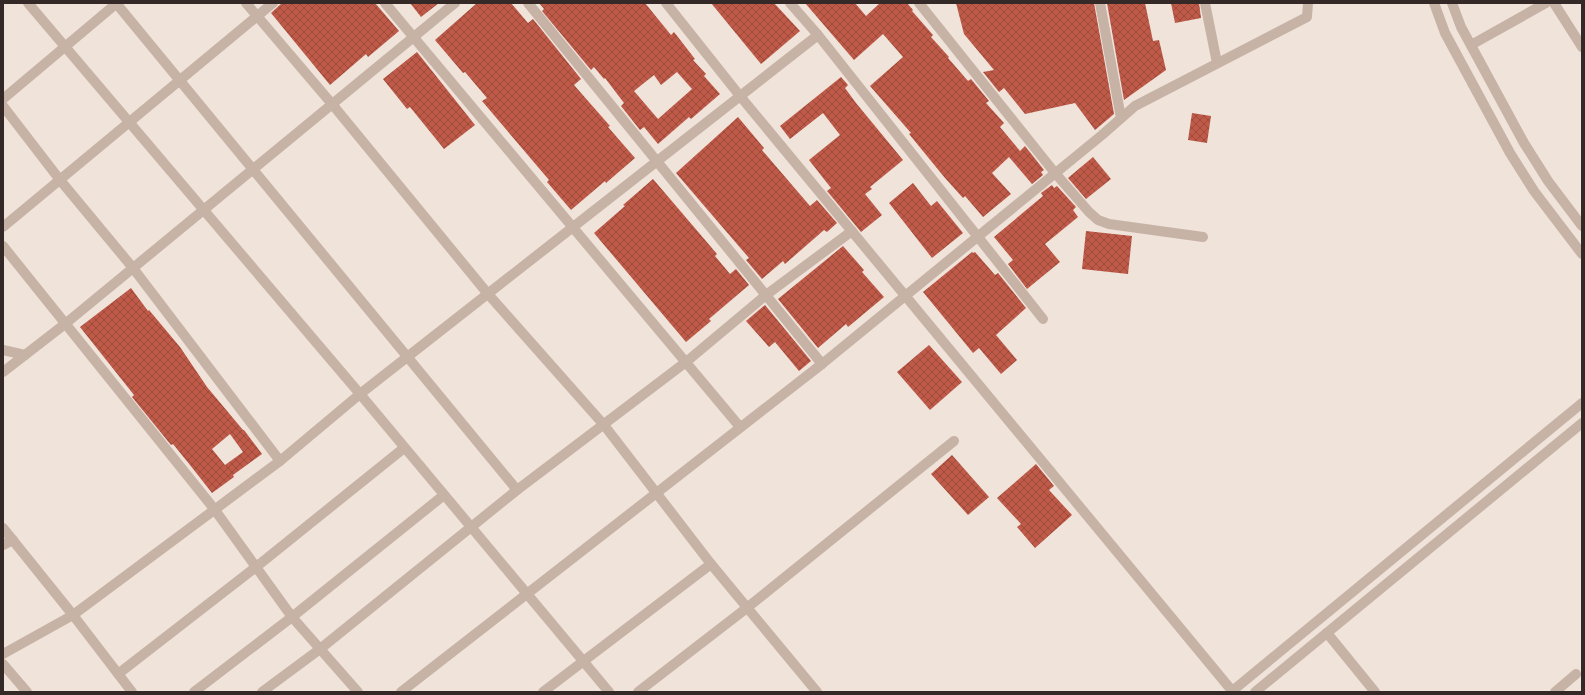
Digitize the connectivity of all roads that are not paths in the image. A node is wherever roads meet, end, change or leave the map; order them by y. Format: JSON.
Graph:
{"nodes":[{"id":1,"x":28,"y":3,"type":"edge"},
{"id":2,"x":116,"y":3,"type":"edge"},
{"id":3,"x":246,"y":3,"type":"edge"},
{"id":4,"x":273,"y":3,"type":"edge"},
{"id":5,"x":385,"y":3,"type":"edge"},
{"id":6,"x":455,"y":3,"type":"edge"},
{"id":7,"x":528,"y":3,"type":"edge"},
{"id":8,"x":666,"y":3,"type":"edge"},
{"id":9,"x":790,"y":3,"type":"edge"},
{"id":10,"x":919,"y":3,"type":"edge"},
{"id":11,"x":1100,"y":3,"type":"edge"},
{"id":12,"x":1205,"y":3,"type":"edge"},
{"id":13,"x":1308,"y":3,"type":"edge"},
{"id":14,"x":1434,"y":3,"type":"edge"},
{"id":15,"x":1452,"y":3,"type":"edge"},
{"id":16,"x":1546,"y":3,"type":"edge"},
{"id":17,"x":1554,"y":3,"type":"edge"},
{"id":18,"x":256,"y":17,"type":"junction"},
{"id":19,"x":818,"y":35,"type":"junction"},
{"id":20,"x":414,"y":37,"type":"junction"},
{"id":21,"x":1471,"y":45,"type":"junction"},
{"id":22,"x":65,"y":47,"type":"junction"},
{"id":23,"x":1582,"y":47,"type":"edge"},
{"id":24,"x":1217,"y":63,"type":"junction"},
{"id":25,"x":180,"y":81,"type":"junction"},
{"id":26,"x":740,"y":96,"type":"junction"},
{"id":27,"x":3,"y":99,"type":"edge"},
{"id":28,"x":332,"y":104,"type":"junction"},
{"id":29,"x":3,"y":106,"type":"edge"},
{"id":30,"x":1121,"y":118,"type":"junction"},
{"id":31,"x":129,"y":122,"type":"junction"},
{"id":32,"x":658,"y":161,"type":"junction"},
{"id":33,"x":253,"y":169,"type":"junction"},
{"id":34,"x":1055,"y":173,"type":"junction"},
{"id":35,"x":60,"y":180,"type":"junction"},
{"id":36,"x":203,"y":209,"type":"junction"},
{"id":37,"x":1582,"y":226,"type":"edge"},
{"id":38,"x":3,"y":227,"type":"edge"},
{"id":39,"x":574,"y":227,"type":"junction"},
{"id":40,"x":852,"y":231,"type":"junction"},
{"id":41,"x":978,"y":235,"type":"junction"},
{"id":42,"x":1203,"y":238,"type":"dead end"},
{"id":43,"x":3,"y":246,"type":"edge"},
{"id":44,"x":1582,"y":254,"type":"edge"},
{"id":45,"x":133,"y":268,"type":"junction"},
{"id":46,"x":488,"y":294,"type":"junction"},
{"id":47,"x":766,"y":295,"type":"junction"},
{"id":48,"x":906,"y":297,"type":"junction"},
{"id":49,"x":1043,"y":319,"type":"dead end"},
{"id":50,"x":65,"y":324,"type":"junction"},
{"id":51,"x":3,"y":350,"type":"edge"},
{"id":52,"x":25,"y":355,"type":"junction"},
{"id":53,"x":408,"y":357,"type":"junction"},
{"id":54,"x":686,"y":362,"type":"junction"},
{"id":55,"x":822,"y":364,"type":"junction"},
{"id":56,"x":3,"y":372,"type":"edge"},
{"id":57,"x":360,"y":394,"type":"junction"},
{"id":58,"x":1582,"y":404,"type":"edge"},
{"id":59,"x":1582,"y":423,"type":"edge"},
{"id":60,"x":604,"y":425,"type":"junction"},
{"id":61,"x":740,"y":427,"type":"junction"},
{"id":62,"x":954,"y":441,"type":"dead end"},
{"id":63,"x":404,"y":448,"type":"junction"},
{"id":64,"x":280,"y":461,"type":"junction"},
{"id":65,"x":517,"y":490,"type":"junction"},
{"id":66,"x":657,"y":493,"type":"junction"},
{"id":67,"x":444,"y":495,"type":"junction"},
{"id":68,"x":215,"y":510,"type":"junction"},
{"id":69,"x":3,"y":528,"type":"edge"},
{"id":70,"x":471,"y":528,"type":"junction"},
{"id":71,"x":13,"y":540,"type":"junction"},
{"id":72,"x":3,"y":545,"type":"edge"},
{"id":73,"x":711,"y":564,"type":"junction"},
{"id":74,"x":256,"y":567,"type":"junction"},
{"id":75,"x":526,"y":594,"type":"junction"},
{"id":76,"x":748,"y":607,"type":"junction"},
{"id":77,"x":73,"y":615,"type":"junction"},
{"id":78,"x":292,"y":617,"type":"junction"},
{"id":79,"x":1327,"y":633,"type":"junction"},
{"id":80,"x":320,"y":649,"type":"junction"},
{"id":81,"x":3,"y":654,"type":"edge"},
{"id":82,"x":583,"y":661,"type":"junction"},
{"id":83,"x":3,"y":664,"type":"edge"},
{"id":84,"x":118,"y":674,"type":"junction"},
{"id":85,"x":1576,"y":674,"type":"dead end"},
{"id":86,"x":27,"y":692,"type":"edge"},
{"id":87,"x":132,"y":692,"type":"edge"},
{"id":88,"x":194,"y":692,"type":"edge"},
{"id":89,"x":262,"y":692,"type":"edge"},
{"id":90,"x":358,"y":692,"type":"edge"},
{"id":91,"x":401,"y":692,"type":"edge"},
{"id":92,"x":543,"y":692,"type":"edge"},
{"id":93,"x":609,"y":692,"type":"edge"},
{"id":94,"x":638,"y":692,"type":"edge"},
{"id":95,"x":818,"y":692,"type":"edge"},
{"id":96,"x":1232,"y":692,"type":"edge"},
{"id":97,"x":1255,"y":692,"type":"edge"},
{"id":98,"x":1375,"y":692,"type":"edge"},
{"id":99,"x":1554,"y":692,"type":"edge"}],
"edges":[{"from":1,"to":22,"type":"street"},
{"from":2,"to":22,"type":"street"},
{"from":2,"to":25,"type":"street"},
{"from":3,"to":18,"type":"street"},
{"from":4,"to":18,"type":"street"},
{"from":5,"to":20,"type":"street"},
{"from":6,"to":20,"type":"street"},
{"from":7,"to":32,"type":"street"},
{"from":8,"to":26,"type":"street"},
{"from":9,"to":19,"type":"street"},
{"from":10,"to":34,"type":"street"},
{"from":11,"to":30,"type":"street"},
{"from":12,"to":24,"type":"street"},
{"from":13,"to":24,"type":"street"},
{"from":14,"to":44,"type":"street"},
{"from":15,"to":21,"type":"street"},
{"from":16,"to":21,"type":"street"},
{"from":17,"to":23,"type":"street"},
{"from":18,"to":25,"type":"street"},
{"from":18,"to":28,"type":"street"},
{"from":19,"to":26,"type":"street"},
{"from":19,"to":41,"type":"street"},
{"from":20,"to":28,"type":"street"},
{"from":20,"to":39,"type":"street"},
{"from":21,"to":37,"type":"street"},
{"from":22,"to":27,"type":"street"},
{"from":22,"to":31,"type":"street"},
{"from":24,"to":30,"type":"street"},
{"from":25,"to":31,"type":"street"},
{"from":25,"to":33,"type":"street"},
{"from":26,"to":32,"type":"street"},
{"from":26,"to":40,"type":"street"},
{"from":28,"to":33,"type":"street"},
{"from":28,"to":46,"type":"street"},
{"from":29,"to":35,"type":"street"},
{"from":30,"to":34,"type":"street"},
{"from":31,"to":35,"type":"street"},
{"from":31,"to":36,"type":"street"},
{"from":32,"to":39,"type":"street"},
{"from":32,"to":47,"type":"street"},
{"from":33,"to":36,"type":"street"},
{"from":33,"to":53,"type":"street"},
{"from":34,"to":41,"type":"street"},
{"from":34,"to":42,"type":"street"},
{"from":35,"to":38,"type":"street"},
{"from":35,"to":45,"type":"street"},
{"from":36,"to":45,"type":"street"},
{"from":36,"to":57,"type":"street"},
{"from":39,"to":46,"type":"street"},
{"from":39,"to":54,"type":"street"},
{"from":40,"to":47,"type":"street"},
{"from":40,"to":48,"type":"street"},
{"from":41,"to":48,"type":"street"},
{"from":41,"to":49,"type":"street"},
{"from":43,"to":50,"type":"street"},
{"from":45,"to":50,"type":"street"},
{"from":45,"to":64,"type":"street"},
{"from":46,"to":53,"type":"street"},
{"from":46,"to":60,"type":"street"},
{"from":47,"to":54,"type":"street"},
{"from":47,"to":55,"type":"street"},
{"from":48,"to":55,"type":"street"},
{"from":48,"to":96,"type":"street"},
{"from":50,"to":52,"type":"street"},
{"from":50,"to":68,"type":"street"},
{"from":51,"to":52,"type":"street"},
{"from":52,"to":56,"type":"street"},
{"from":53,"to":57,"type":"street"},
{"from":53,"to":65,"type":"street"},
{"from":54,"to":60,"type":"street"},
{"from":54,"to":61,"type":"street"},
{"from":55,"to":61,"type":"street"},
{"from":57,"to":63,"type":"street"},
{"from":57,"to":64,"type":"street"},
{"from":58,"to":96,"type":"street"},
{"from":59,"to":79,"type":"street"},
{"from":60,"to":65,"type":"street"},
{"from":60,"to":66,"type":"street"},
{"from":61,"to":66,"type":"street"},
{"from":62,"to":76,"type":"street"},
{"from":63,"to":67,"type":"street"},
{"from":63,"to":74,"type":"street"},
{"from":64,"to":68,"type":"street"},
{"from":65,"to":70,"type":"street"},
{"from":66,"to":73,"type":"street"},
{"from":66,"to":75,"type":"street"},
{"from":67,"to":70,"type":"street"},
{"from":67,"to":78,"type":"street"},
{"from":68,"to":74,"type":"street"},
{"from":68,"to":77,"type":"street"},
{"from":69,"to":71,"type":"street"},
{"from":70,"to":75,"type":"street"},
{"from":70,"to":80,"type":"street"},
{"from":71,"to":72,"type":"street"},
{"from":71,"to":77,"type":"street"},
{"from":73,"to":76,"type":"street"},
{"from":73,"to":82,"type":"street"},
{"from":74,"to":78,"type":"street"},
{"from":74,"to":84,"type":"street"},
{"from":75,"to":82,"type":"street"},
{"from":75,"to":91,"type":"street"},
{"from":76,"to":94,"type":"street"},
{"from":76,"to":95,"type":"street"},
{"from":77,"to":81,"type":"street"},
{"from":77,"to":84,"type":"street"},
{"from":78,"to":80,"type":"street"},
{"from":78,"to":88,"type":"street"},
{"from":79,"to":97,"type":"street"},
{"from":79,"to":98,"type":"street"},
{"from":80,"to":89,"type":"street"},
{"from":80,"to":90,"type":"street"},
{"from":82,"to":92,"type":"street"},
{"from":82,"to":93,"type":"street"},
{"from":83,"to":86,"type":"street"},
{"from":84,"to":87,"type":"street"},
{"from":85,"to":99,"type":"street"}]}
